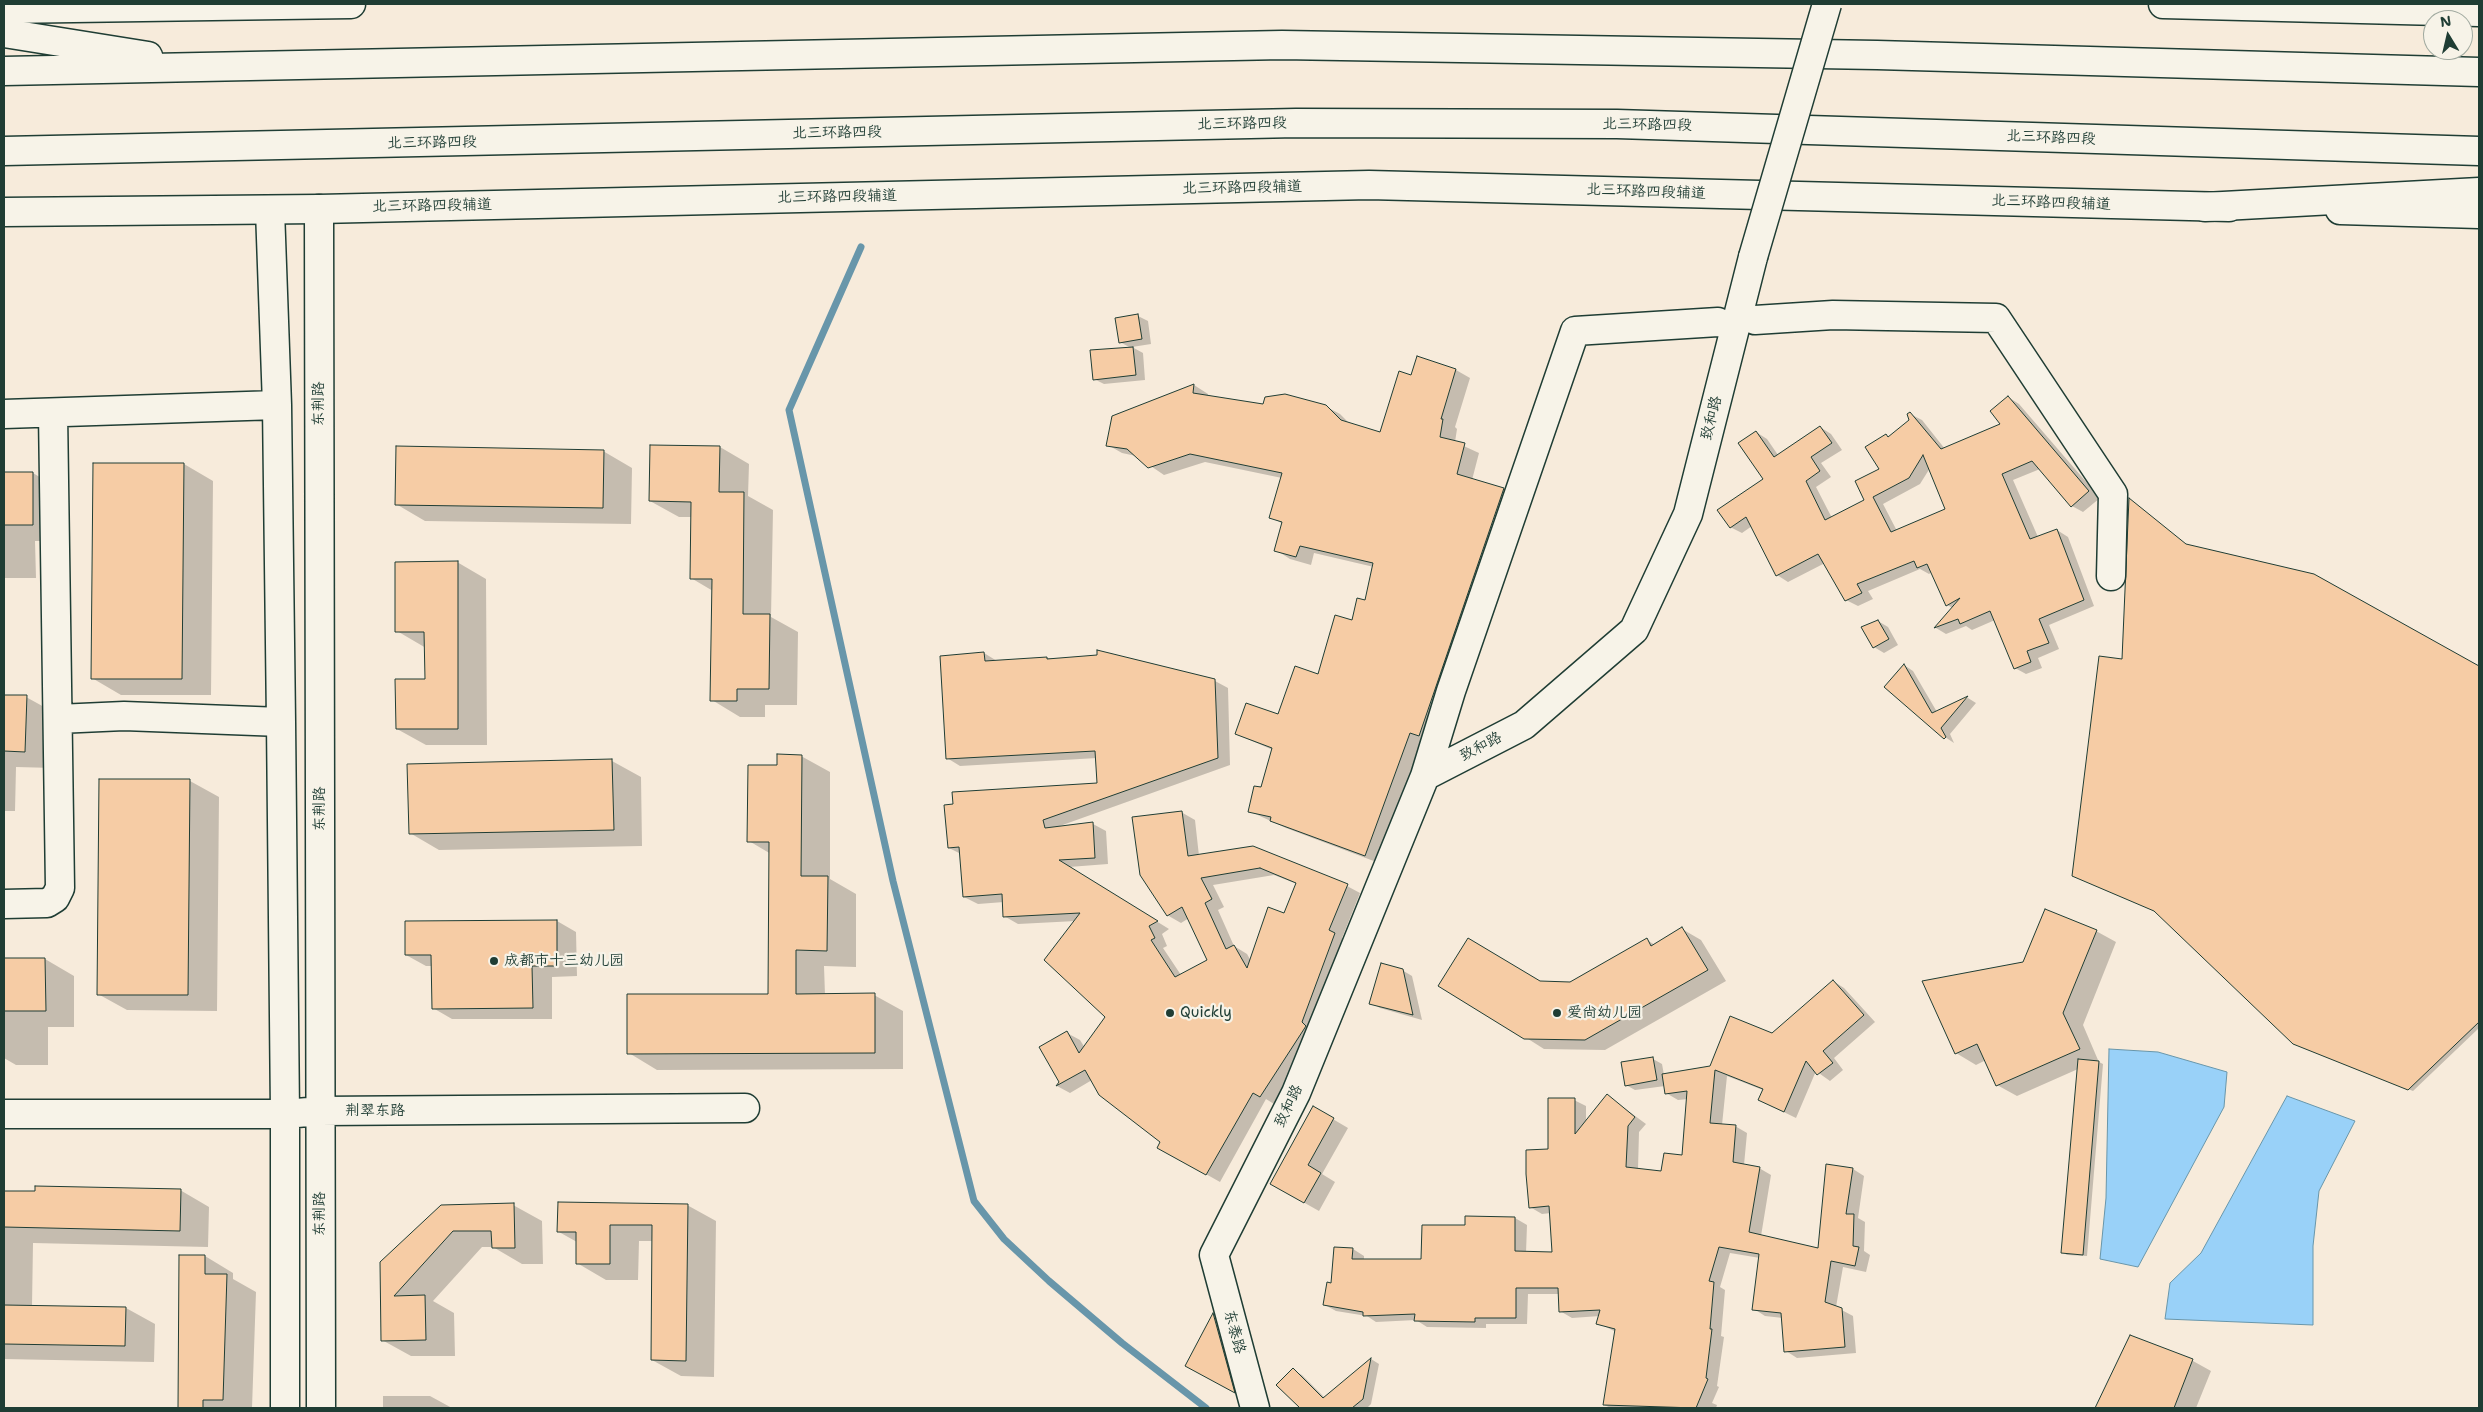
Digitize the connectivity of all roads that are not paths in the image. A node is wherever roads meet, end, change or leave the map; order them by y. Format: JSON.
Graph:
{"nodes":[{"id":1,"x":351,"y":4,"type":"edge"},
{"id":2,"x":1827,"y":4,"type":"edge"},
{"id":3,"x":2164,"y":4,"type":"edge"},
{"id":4,"x":4,"y":9,"type":"edge"},
{"id":5,"x":2479,"y":12,"type":"edge"},
{"id":6,"x":4,"y":33,"type":"edge"},
{"id":7,"x":219,"y":67,"type":"junction"},
{"id":8,"x":4,"y":71,"type":"edge"},
{"id":9,"x":2479,"y":72,"type":"edge"},
{"id":10,"x":4,"y":151,"type":"edge"},
{"id":11,"x":2479,"y":151,"type":"edge"},
{"id":12,"x":2479,"y":192,"type":"edge"},
{"id":13,"x":2206,"y":207,"type":"junction"},
{"id":14,"x":319,"y":209,"type":"junction"},
{"id":15,"x":270,"y":210,"type":"junction"},
{"id":16,"x":4,"y":212,"type":"edge"},
{"id":17,"x":2479,"y":214,"type":"edge"},
{"id":18,"x":1755,"y":320,"type":"dead end"},
{"id":19,"x":1718,"y":322,"type":"dead end"},
{"id":20,"x":277,"y":404,"type":"junction"},
{"id":21,"x":53,"y":413,"type":"junction"},
{"id":22,"x":4,"y":414,"type":"edge"},
{"id":23,"x":2111,"y":576,"type":"dead end"},
{"id":24,"x":58,"y":719,"type":"junction"},
{"id":25,"x":281,"y":722,"type":"junction"},
{"id":26,"x":1425,"y":776,"type":"junction"},
{"id":27,"x":4,"y":904,"type":"edge"},
{"id":28,"x":745,"y":1108,"type":"dead end"},
{"id":29,"x":320,"y":1111,"type":"junction"},
{"id":30,"x":4,"y":1114,"type":"edge"},
{"id":31,"x":285,"y":1114,"type":"junction"},
{"id":32,"x":1214,"y":1255,"type":"joint"},
{"id":33,"x":284,"y":1408,"type":"edge"},
{"id":34,"x":321,"y":1408,"type":"edge"},
{"id":35,"x":1255,"y":1408,"type":"edge"}],
"edges":[{"from":1,"to":4,"type":"main road"},
{"from":2,"to":26,"type":"main road","name":"致和路","bridge":true},
{"from":3,"to":5,"type":"main road"},
{"from":6,"to":7,"type":"main road"},
{"from":7,"to":8,"type":"main road"},
{"from":7,"to":9,"type":"main road"},
{"from":10,"to":11,"type":"main road","name":"北三环路四段"},
{"from":12,"to":13,"type":"main road"},
{"from":13,"to":14,"type":"main road","name":"北三环路四段辅道"},
{"from":13,"to":17,"type":"main road","name":"北三环路四段辅道"},
{"from":14,"to":15,"type":"main road","name":"北三环路四段辅道"},
{"from":14,"to":29,"type":"main road","name":"东荆路"},
{"from":15,"to":16,"type":"main road","name":"北三环路四段辅道"},
{"from":15,"to":20,"type":"main road"},
{"from":18,"to":23,"type":"main road"},
{"from":19,"to":26,"type":"main road"},
{"from":20,"to":21,"type":"main road"},
{"from":20,"to":25,"type":"main road"},
{"from":21,"to":22,"type":"main road"},
{"from":21,"to":24,"type":"main road"},
{"from":24,"to":25,"type":"main road"},
{"from":24,"to":27,"type":"main road"},
{"from":25,"to":31,"type":"main road"},
{"from":26,"to":32,"type":"main road","name":"致和路"},
{"from":28,"to":29,"type":"main road","name":"荆翠东路"},
{"from":29,"to":31,"type":"main road","name":"荆翠东路"},
{"from":29,"to":34,"type":"main road","name":"东荆路"},
{"from":30,"to":31,"type":"main road","name":"荆翠东路"},
{"from":31,"to":33,"type":"main road"},
{"from":32,"to":35,"type":"main road","name":"东泰路"}]}
